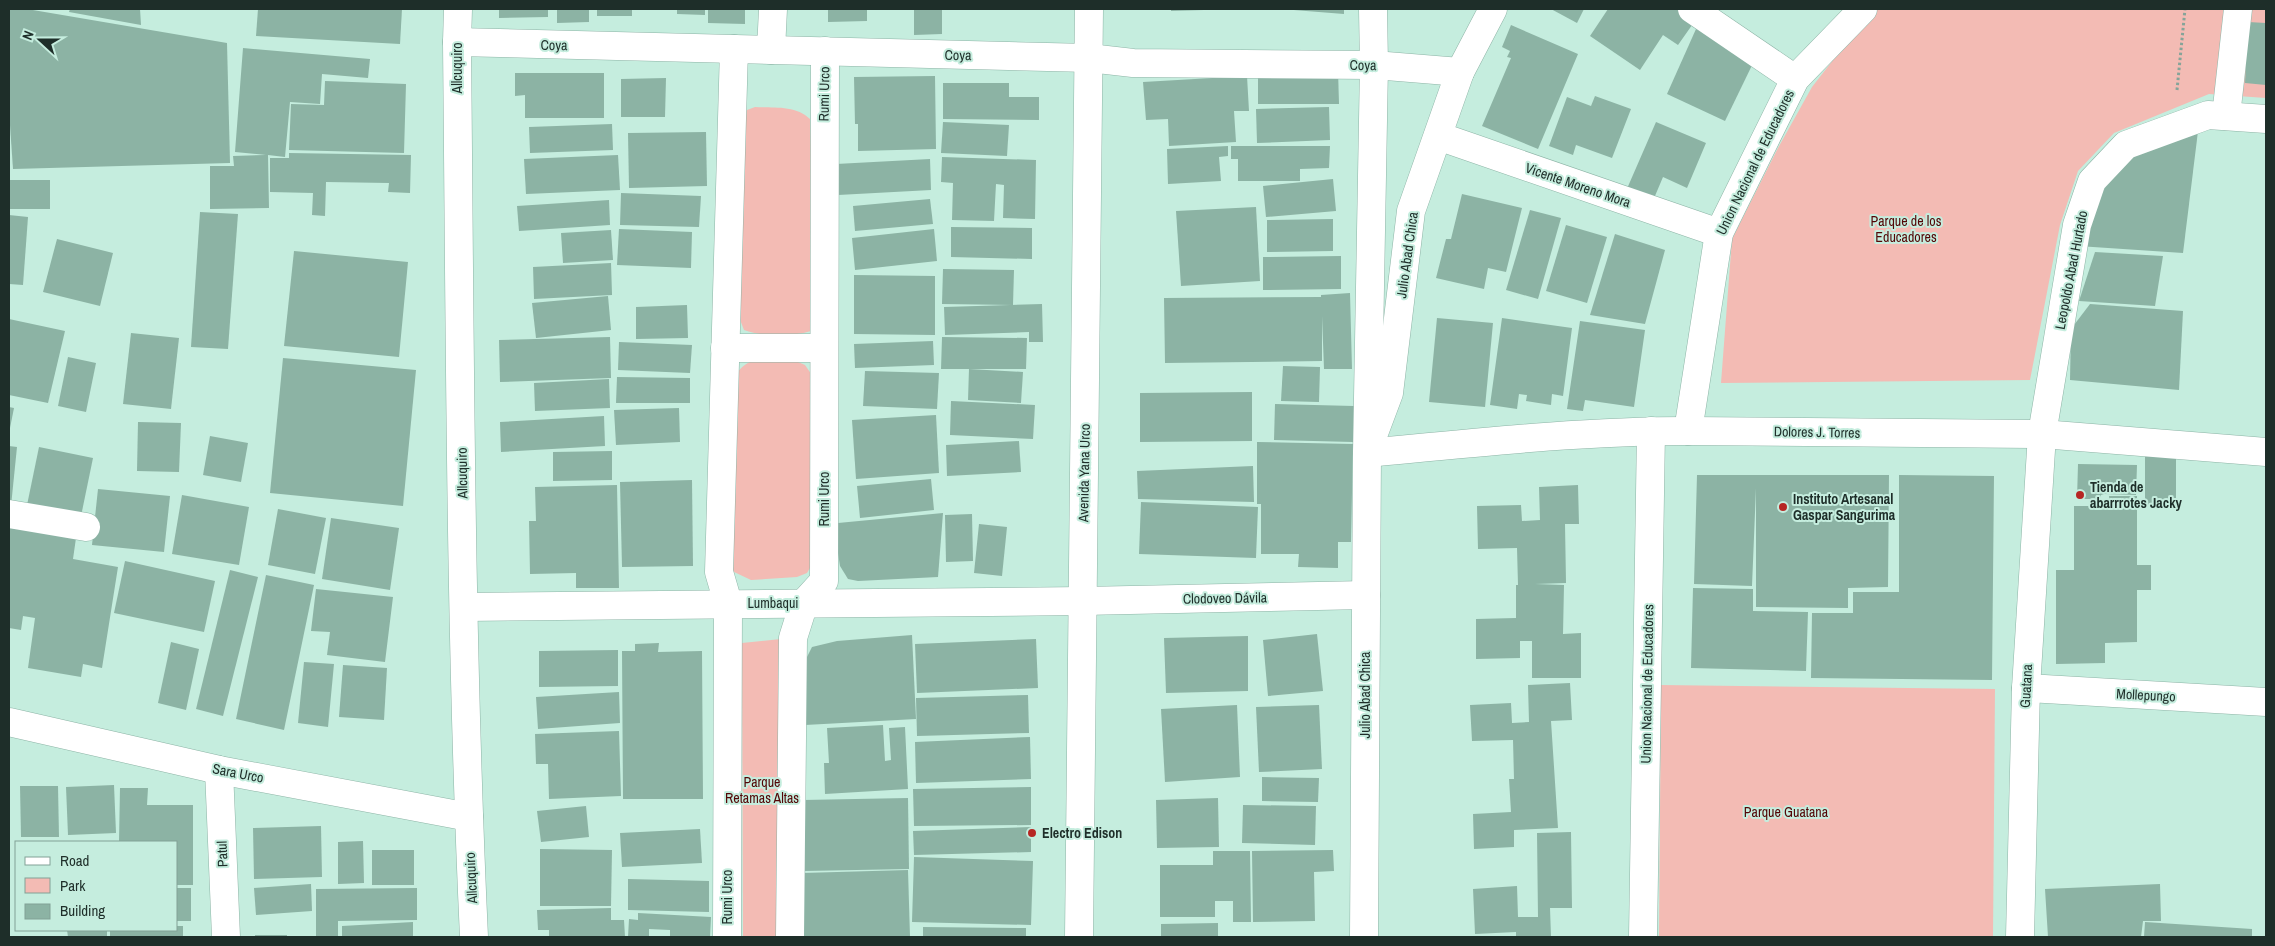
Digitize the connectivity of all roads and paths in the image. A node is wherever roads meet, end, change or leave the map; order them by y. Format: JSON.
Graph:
{"nodes":[{"id":1,"x":458,"y":9,"type":"edge"},
{"id":2,"x":773,"y":9,"type":"edge"},
{"id":3,"x":1089,"y":9,"type":"edge"},
{"id":4,"x":1373,"y":9,"type":"edge"},
{"id":5,"x":1493,"y":9,"type":"edge"},
{"id":6,"x":1692,"y":9,"type":"edge"},
{"id":7,"x":1863,"y":9,"type":"edge"},
{"id":8,"x":2186,"y":9,"type":"edge"},
{"id":9,"x":2238,"y":9,"type":"edge"},
{"id":10,"x":457,"y":42,"type":"junction"},
{"id":11,"x":734,"y":49,"type":"junction"},
{"id":12,"x":771,"y":50,"type":"junction"},
{"id":13,"x":825,"y":51,"type":"junction"},
{"id":14,"x":1089,"y":58,"type":"junction"},
{"id":15,"x":1374,"y":65,"type":"junction"},
{"id":16,"x":1460,"y":72,"type":"junction"},
{"id":17,"x":1795,"y":79,"type":"junction"},
{"id":18,"x":2226,"y":116,"type":"junction"},
{"id":19,"x":2266,"y":119,"type":"edge"},
{"id":20,"x":2173,"y":128,"type":"junction"},
{"id":21,"x":1438,"y":136,"type":"junction"},
{"id":22,"x":1719,"y":233,"type":"junction"},
{"id":23,"x":725,"y":348,"type":"junction"},
{"id":24,"x":824,"y":348,"type":"junction"},
{"id":25,"x":1651,"y":431,"type":"junction"},
{"id":26,"x":1688,"y":431,"type":"junction"},
{"id":27,"x":2042,"y":434,"type":"junction"},
{"id":28,"x":2266,"y":452,"type":"edge"},
{"id":29,"x":1367,"y":453,"type":"junction"},
{"id":30,"x":9,"y":514,"type":"edge"},
{"id":31,"x":86,"y":527,"type":"dead end"},
{"id":32,"x":1366,"y":595,"type":"junction"},
{"id":33,"x":1083,"y":601,"type":"junction"},
{"id":34,"x":728,"y":603,"type":"junction"},
{"id":35,"x":804,"y":603,"type":"junction"},
{"id":36,"x":464,"y":607,"type":"junction"},
{"id":37,"x":2026,"y":688,"type":"junction"},
{"id":38,"x":2266,"y":702,"type":"edge"},
{"id":39,"x":9,"y":722,"type":"edge"},
{"id":40,"x":219,"y":770,"type":"junction"},
{"id":41,"x":469,"y":817,"type":"junction"},
{"id":42,"x":226,"y":937,"type":"edge"},
{"id":43,"x":474,"y":937,"type":"edge"},
{"id":44,"x":727,"y":937,"type":"edge"},
{"id":45,"x":790,"y":937,"type":"edge"},
{"id":46,"x":1079,"y":937,"type":"edge"},
{"id":47,"x":1364,"y":937,"type":"edge"},
{"id":48,"x":1643,"y":937,"type":"edge"},
{"id":49,"x":2020,"y":937,"type":"edge"}],
"edges":[{"from":1,"to":10,"type":"street","name":"Allcuquiro"},
{"from":2,"to":12,"type":"street"},
{"from":3,"to":14,"type":"street","name":"Avenida Yana Urco"},
{"from":4,"to":15,"type":"street","name":"Julio Abad Chica"},
{"from":5,"to":16,"type":"street","name":"Julio Abad Chica"},
{"from":6,"to":17,"type":"street"},
{"from":7,"to":17,"type":"street","name":"Union Nacional de Educadores"},
{"from":8,"to":20,"type":"path"},
{"from":9,"to":18,"type":"street"},
{"from":10,"to":11,"type":"street","name":"Coya"},
{"from":10,"to":36,"type":"street","name":"Allcuquiro"},
{"from":11,"to":12,"type":"street","name":"Coya"},
{"from":11,"to":23,"type":"street","name":"Rumi Urco"},
{"from":12,"to":13,"type":"street","name":"Coya"},
{"from":13,"to":14,"type":"street","name":"Coya"},
{"from":13,"to":24,"type":"street","name":"Rumi Urco"},
{"from":14,"to":15,"type":"street","name":"Coya"},
{"from":14,"to":33,"type":"street","name":"Avenida Yana Urco"},
{"from":15,"to":16,"type":"street","name":"Coya"},
{"from":15,"to":29,"type":"street","name":"Julio Abad Chica"},
{"from":16,"to":21,"type":"street","name":"Julio Abad Chica"},
{"from":17,"to":22,"type":"street","name":"Union Nacional de Educadores"},
{"from":18,"to":19,"type":"street","name":"Leopoldo Abad Hurtado"},
{"from":18,"to":20,"type":"street","name":"Leopoldo Abad Hurtado"},
{"from":20,"to":27,"type":"street","name":"Leopoldo Abad Hurtado"},
{"from":21,"to":22,"type":"street","name":"Vicente Moreno Mora"},
{"from":21,"to":29,"type":"street","name":"Julio Abad Chica"},
{"from":22,"to":26,"type":"street","name":"Union Nacional de Educadores"},
{"from":23,"to":24,"type":"street"},
{"from":23,"to":34,"type":"street","name":"Rumi Urco"},
{"from":24,"to":35,"type":"street","name":"Rumi Urco"},
{"from":25,"to":26,"type":"street","name":"Dolores J. Torres"},
{"from":25,"to":29,"type":"street","name":"Dolores J. Torres"},
{"from":25,"to":48,"type":"street","name":"Union Nacional de Educadores"},
{"from":26,"to":27,"type":"street","name":"Dolores J. Torres"},
{"from":27,"to":28,"type":"street","name":"Dolores J. Torres"},
{"from":27,"to":37,"type":"street","name":"Guatana"},
{"from":29,"to":32,"type":"street","name":"Julio Abad Chica"},
{"from":30,"to":31,"type":"street"},
{"from":32,"to":33,"type":"street","name":"Clodoveo Dávila"},
{"from":32,"to":47,"type":"street","name":"Julio Abad Chica"},
{"from":33,"to":35,"type":"street","name":"Lumbaqui"},
{"from":33,"to":46,"type":"street","name":"Avenida Yana Urco"},
{"from":34,"to":35,"type":"street","name":"Lumbaqui"},
{"from":34,"to":36,"type":"street","name":"Lumbaqui"},
{"from":34,"to":44,"type":"street","name":"Rumi Urco"},
{"from":35,"to":45,"type":"street","name":"Rumi Urco"},
{"from":36,"to":41,"type":"street","name":"Allcuquiro"},
{"from":37,"to":38,"type":"street","name":"Mollepungo"},
{"from":37,"to":49,"type":"street","name":"Guatana"},
{"from":39,"to":40,"type":"street","name":"Sara Urco"},
{"from":40,"to":41,"type":"street","name":"Sara Urco"},
{"from":40,"to":42,"type":"street","name":"Patul"},
{"from":41,"to":43,"type":"street","name":"Allcuquiro"}]}
